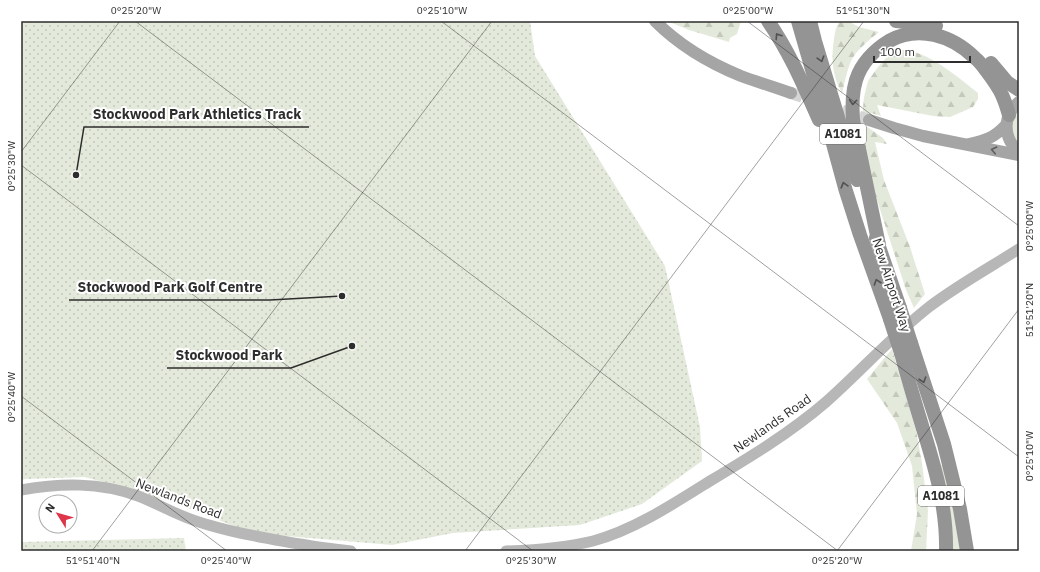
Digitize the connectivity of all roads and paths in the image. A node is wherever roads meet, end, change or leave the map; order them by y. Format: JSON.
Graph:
{"nodes":[{"id":1,"x":655,"y":21,"type":"edge"},
{"id":2,"x":768,"y":21,"type":"edge"},
{"id":3,"x":798,"y":21,"type":"edge"},
{"id":4,"x":810,"y":21,"type":"edge"},
{"id":5,"x":896,"y":21,"type":"edge"},
{"id":6,"x":1019,"y":90,"type":"edge"},
{"id":7,"x":791,"y":93,"type":"tunnel mouth"},
{"id":8,"x":1019,"y":102,"type":"edge"},
{"id":9,"x":869,"y":120,"type":"tunnel mouth"},
{"id":10,"x":1008,"y":120,"type":"junction"},
{"id":11,"x":969,"y":144,"type":"junction"},
{"id":12,"x":1019,"y":154,"type":"edge"},
{"id":13,"x":836,"y":156,"type":"junction"},
{"id":14,"x":879,"y":246,"type":"junction"},
{"id":15,"x":1019,"y":249,"type":"edge"},
{"id":16,"x":927,"y":442,"type":"junction"},
{"id":17,"x":21,"y":490,"type":"edge"},
{"id":18,"x":960,"y":509,"type":"junction"},
{"id":19,"x":351,"y":551,"type":"edge"},
{"id":20,"x":506,"y":551,"type":"edge"},
{"id":21,"x":936,"y":551,"type":"edge"},
{"id":22,"x":946,"y":551,"type":"edge"},
{"id":23,"x":967,"y":551,"type":"edge"},
{"id":24,"x":974,"y":551,"type":"edge"}],
"edges":[{"from":1,"to":7,"type":"main road"},
{"from":13,"to":2,"type":"highway","number":"A1081","one_way":true},
{"from":3,"to":13,"type":"highway","name":"New Airport Way","number":"A1081"},
{"from":4,"to":14,"type":"highway","name":"New Airport Way","number":"A1081","one_way":true},
{"from":5,"to":6,"type":"highway"},
{"from":8,"to":10,"type":"main road"},
{"from":9,"to":11,"type":"main road","number":"A1081"},
{"from":10,"to":11,"type":"main road","number":"A1081"},
{"from":10,"to":12,"type":"main road"},
{"from":10,"to":14,"type":"highway","number":"A1081","one_way":true},
{"from":12,"to":11,"type":"main road","number":"A1081","one_way":true},
{"from":16,"to":13,"type":"highway","name":"New Airport Way","number":"A1081","one_way":true,"bridge":true},
{"from":14,"to":18,"type":"highway","name":"New Airport Way","number":"A1081","one_way":true,"bridge":true},
{"from":15,"to":20,"type":"street","name":"Newlands Road"},
{"from":16,"to":21,"type":"highway"},
{"from":16,"to":22,"type":"highway","name":"New Airport Way","number":"A1081"},
{"from":17,"to":19,"type":"street","name":"Newlands Road"},
{"from":18,"to":23,"type":"highway","name":"New Airport Way","number":"A1081"},
{"from":18,"to":24,"type":"highway"}]}
